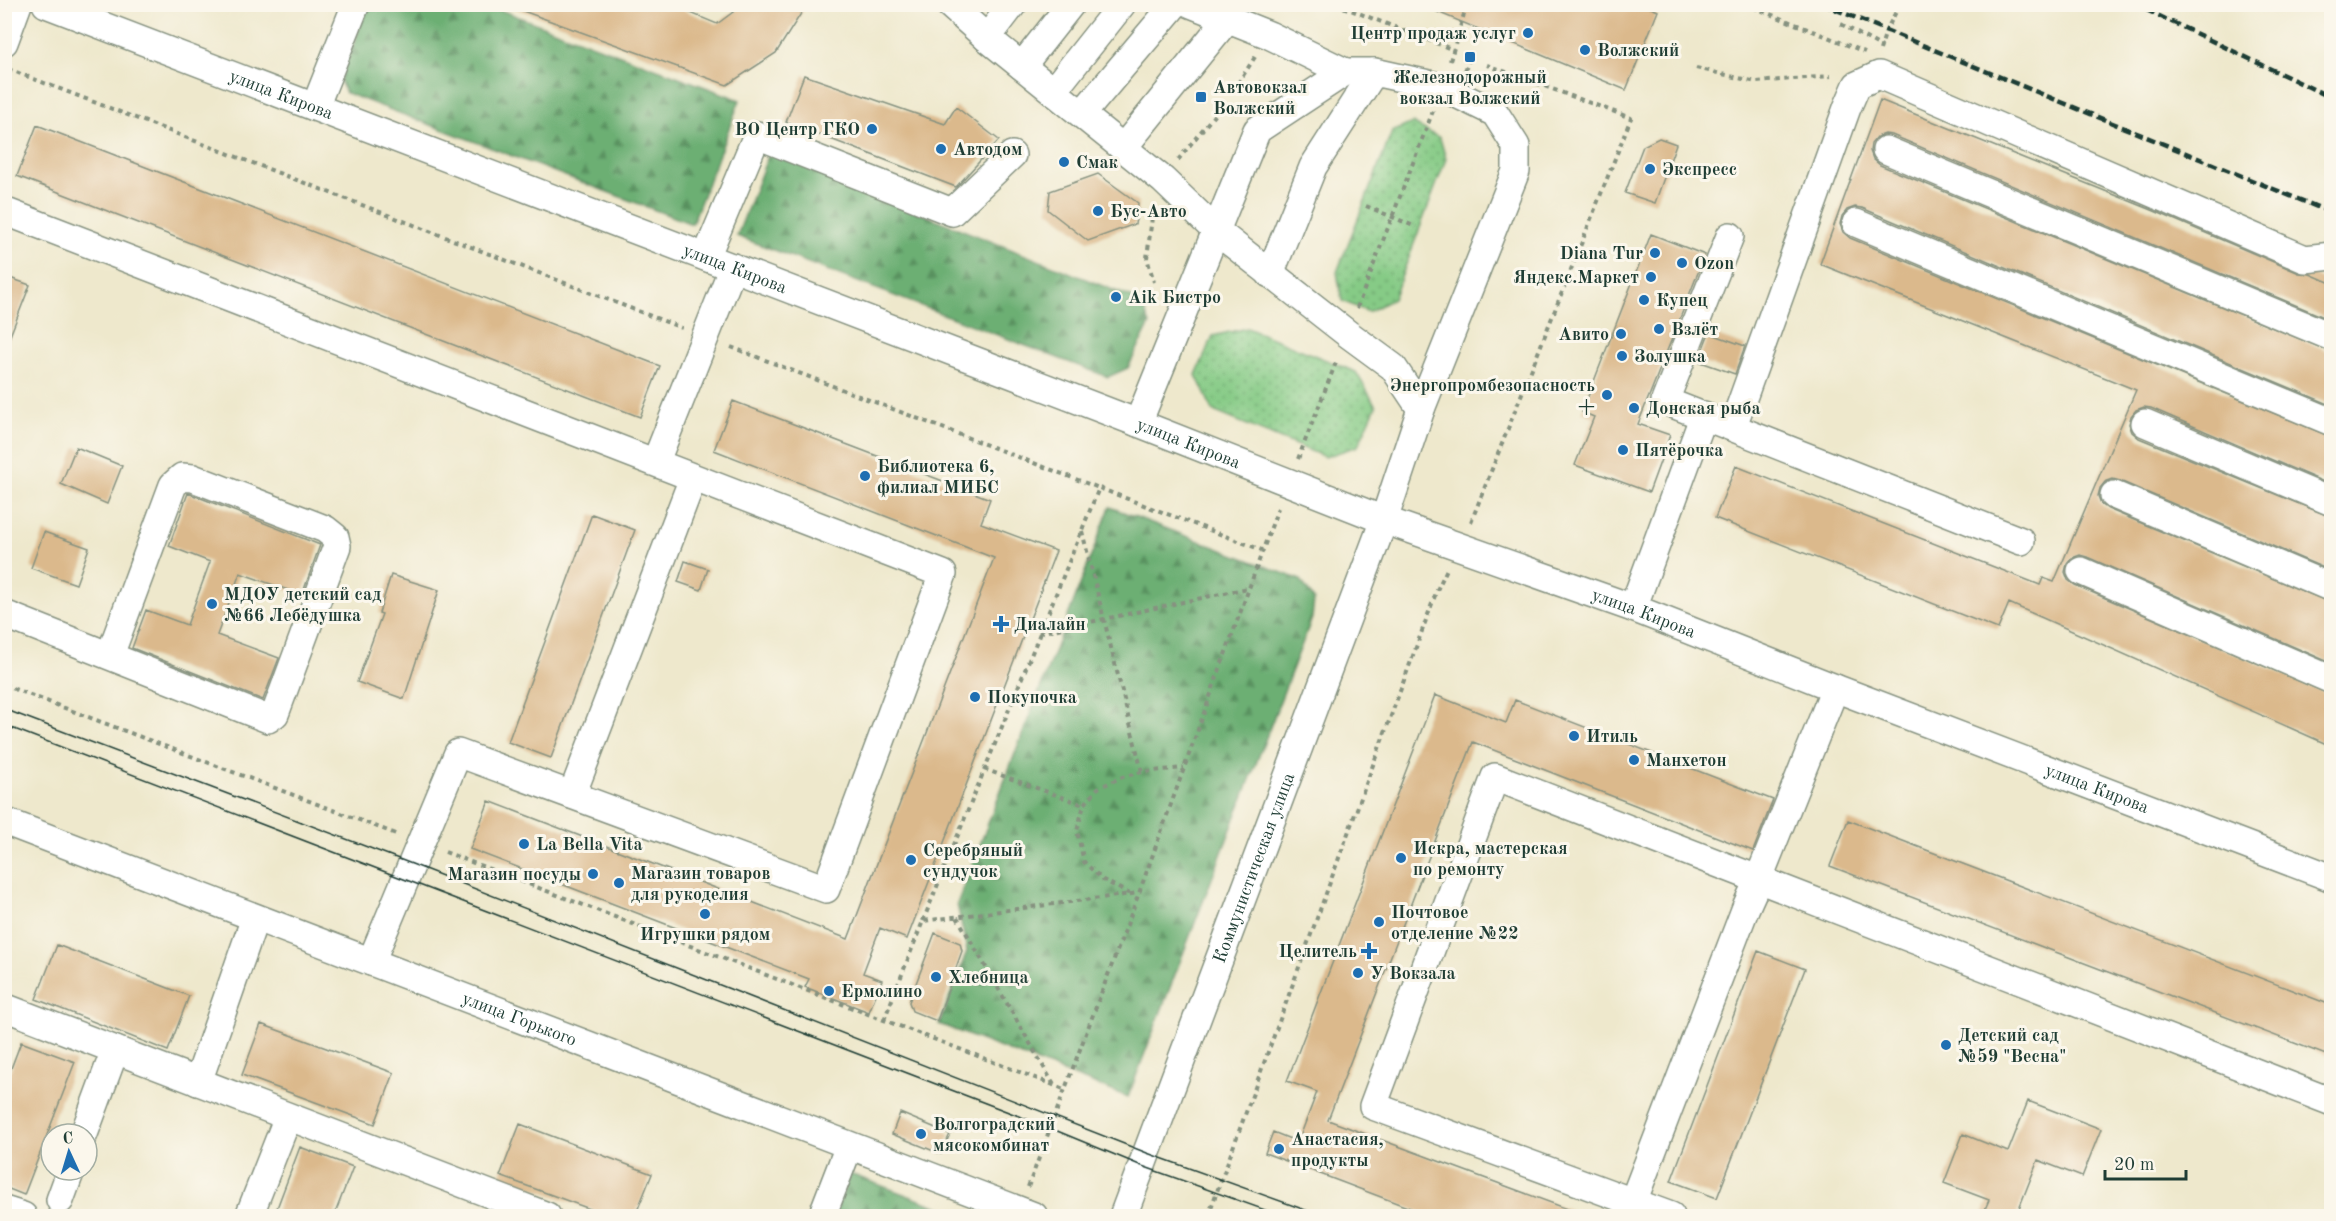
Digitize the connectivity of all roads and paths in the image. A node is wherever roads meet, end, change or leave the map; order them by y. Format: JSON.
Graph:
{"nodes":[{"id":1,"x":18,"y":4,"type":"edge"},
{"id":2,"x":46,"y":4,"type":"edge"},
{"id":3,"x":356,"y":4,"type":"edge"},
{"id":4,"x":1013,"y":4,"type":"edge"},
{"id":5,"x":1071,"y":4,"type":"edge"},
{"id":6,"x":1122,"y":4,"type":"edge"},
{"id":7,"x":1175,"y":4,"type":"edge"},
{"id":8,"x":1191,"y":4,"type":"edge"},
{"id":9,"x":1335,"y":4,"type":"edge"},
{"id":10,"x":1467,"y":4,"type":"edge"},
{"id":11,"x":1664,"y":4,"type":"edge"},
{"id":12,"x":1745,"y":4,"type":"edge"},
{"id":13,"x":1900,"y":4,"type":"edge"},
{"id":14,"x":955,"y":6,"type":"edge"},
{"id":15,"x":1670,"y":7,"type":"dead end"},
{"id":16,"x":1227,"y":18,"type":"junction"},
{"id":17,"x":1841,"y":24,"type":"dead end"},
{"id":18,"x":987,"y":38,"type":"junction"},
{"id":19,"x":4,"y":42,"type":"edge"},
{"id":20,"x":1881,"y":47,"type":"junction"},
{"id":21,"x":1454,"y":50,"type":"junction"},
{"id":22,"x":1487,"y":65,"type":"dead end"},
{"id":23,"x":1022,"y":66,"type":"junction"},
{"id":24,"x":1879,"y":66,"type":"junction"},
{"id":25,"x":4,"y":68,"type":"edge"},
{"id":26,"x":1696,"y":68,"type":"dead end"},
{"id":27,"x":1345,"y":72,"type":"junction"},
{"id":28,"x":1374,"y":72,"type":"junction"},
{"id":29,"x":1833,"y":76,"type":"dead end"},
{"id":30,"x":1442,"y":87,"type":"junction"},
{"id":31,"x":1053,"y":91,"type":"junction"},
{"id":32,"x":315,"y":107,"type":"junction"},
{"id":33,"x":1082,"y":114,"type":"junction"},
{"id":34,"x":1124,"y":148,"type":"junction"},
{"id":35,"x":1886,"y":150,"type":"dead end"},
{"id":36,"x":1012,"y":155,"type":"dead end"},
{"id":37,"x":1366,"y":206,"type":"dead end"},
{"id":38,"x":4,"y":211,"type":"edge"},
{"id":39,"x":1392,"y":217,"type":"junction"},
{"id":40,"x":1856,"y":223,"type":"dead end"},
{"id":41,"x":1416,"y":227,"type":"dead end"},
{"id":42,"x":1215,"y":230,"type":"junction"},
{"id":43,"x":1730,"y":236,"type":"dead end"},
{"id":44,"x":2331,"y":256,"type":"edge"},
{"id":45,"x":706,"y":257,"type":"junction"},
{"id":46,"x":733,"y":267,"type":"junction"},
{"id":47,"x":1270,"y":274,"type":"junction"},
{"id":48,"x":1348,"y":334,"type":"junction"},
{"id":49,"x":706,"y":337,"type":"junction"},
{"id":50,"x":2331,"y":337,"type":"edge"},
{"id":51,"x":1421,"y":409,"type":"junction"},
{"id":52,"x":1704,"y":415,"type":"junction"},
{"id":53,"x":2331,"y":422,"type":"edge"},
{"id":54,"x":1138,"y":423,"type":"junction"},
{"id":55,"x":2145,"y":423,"type":"dead end"},
{"id":56,"x":1733,"y":426,"type":"junction"},
{"id":57,"x":656,"y":461,"type":"junction"},
{"id":58,"x":693,"y":478,"type":"junction"},
{"id":59,"x":1288,"y":483,"type":"junction"},
{"id":60,"x":1098,"y":488,"type":"junction"},
{"id":61,"x":2114,"y":495,"type":"dead end"},
{"id":62,"x":2331,"y":502,"type":"edge"},
{"id":63,"x":1384,"y":520,"type":"junction"},
{"id":64,"x":1082,"y":530,"type":"junction"},
{"id":65,"x":2021,"y":541,"type":"dead end"},
{"id":66,"x":1457,"y":546,"type":"junction"},
{"id":67,"x":1262,"y":550,"type":"junction"},
{"id":68,"x":2081,"y":571,"type":"dead end"},
{"id":69,"x":1248,"y":588,"type":"junction"},
{"id":70,"x":2331,"y":588,"type":"edge"},
{"id":71,"x":1633,"y":608,"type":"junction"},
{"id":72,"x":4,"y":614,"type":"edge"},
{"id":73,"x":1104,"y":620,"type":"junction"},
{"id":74,"x":1039,"y":634,"type":"junction"},
{"id":75,"x":110,"y":655,"type":"junction"},
{"id":76,"x":2331,"y":680,"type":"edge"},
{"id":77,"x":4,"y":685,"type":"edge"},
{"id":78,"x":1835,"y":688,"type":"junction"},
{"id":79,"x":1184,"y":768,"type":"junction"},
{"id":80,"x":984,"y":769,"type":"junction"},
{"id":81,"x":1142,"y":772,"type":"junction"},
{"id":82,"x":572,"y":795,"type":"junction"},
{"id":83,"x":1084,"y":805,"type":"junction"},
{"id":84,"x":4,"y":821,"type":"edge"},
{"id":85,"x":421,"y":843,"type":"junction"},
{"id":86,"x":1759,"y":878,"type":"junction"},
{"id":87,"x":2331,"y":878,"type":"edge"},
{"id":88,"x":1139,"y":893,"type":"junction"},
{"id":89,"x":1131,"y":894,"type":"junction"},
{"id":90,"x":956,"y":917,"type":"junction"},
{"id":91,"x":255,"y":918,"type":"junction"},
{"id":92,"x":923,"y":921,"type":"junction"},
{"id":93,"x":371,"y":962,"type":"junction"},
{"id":94,"x":4,"y":1007,"type":"edge"},
{"id":95,"x":884,"y":1020,"type":"junction"},
{"id":96,"x":115,"y":1050,"type":"junction"},
{"id":97,"x":198,"y":1082,"type":"junction"},
{"id":98,"x":1054,"y":1085,"type":"junction"},
{"id":99,"x":1064,"y":1089,"type":"junction"},
{"id":100,"x":2331,"y":1102,"type":"edge"},
{"id":101,"x":288,"y":1117,"type":"junction"},
{"id":102,"x":88,"y":1122,"type":"edge"},
{"id":103,"x":849,"y":1146,"type":"junction"},
{"id":104,"x":67,"y":1182,"type":"edge"},
{"id":105,"x":60,"y":1200,"type":"dead end"},
{"id":106,"x":1633,"y":1202,"type":"junction"},
{"id":107,"x":4,"y":1210,"type":"edge"},
{"id":108,"x":1027,"y":1214,"type":"edge"},
{"id":109,"x":23,"y":1216,"type":"edge"},
{"id":110,"x":249,"y":1216,"type":"edge"},
{"id":111,"x":547,"y":1216,"type":"edge"},
{"id":112,"x":822,"y":1216,"type":"edge"},
{"id":113,"x":1123,"y":1216,"type":"edge"},
{"id":114,"x":1208,"y":1216,"type":"edge"},
{"id":115,"x":1671,"y":1216,"type":"edge"}],
"edges":[{"from":1,"to":19,"type":"street"},
{"from":2,"to":32,"type":"street","name":"улица Кирова"},
{"from":3,"to":32,"type":"street"},
{"from":4,"to":18,"type":"street"},
{"from":5,"to":23,"type":"street"},
{"from":6,"to":31,"type":"street"},
{"from":7,"to":33,"type":"street"},
{"from":8,"to":16,"type":"street"},
{"from":9,"to":21,"type":"path"},
{"from":10,"to":21,"type":"path"},
{"from":11,"to":15,"type":"path"},
{"from":12,"to":24,"type":"path"},
{"from":13,"to":20,"type":"path"},
{"from":14,"to":18,"type":"street"},
{"from":16,"to":27,"type":"street"},
{"from":16,"to":34,"type":"street"},
{"from":17,"to":20,"type":"path"},
{"from":18,"to":23,"type":"street"},
{"from":20,"to":24,"type":"path"},
{"from":21,"to":30,"type":"path"},
{"from":22,"to":66,"type":"path"},
{"from":23,"to":31,"type":"street"},
{"from":24,"to":44,"type":"street"},
{"from":24,"to":56,"type":"street"},
{"from":25,"to":49,"type":"path"},
{"from":26,"to":29,"type":"path"},
{"from":27,"to":28,"type":"street","name":"Коммунистическая улица"},
{"from":27,"to":42,"type":"street"},
{"from":28,"to":30,"type":"street","name":"Коммунистическая улица"},
{"from":28,"to":47,"type":"street"},
{"from":30,"to":39,"type":"path"},
{"from":30,"to":51,"type":"street","name":"Коммунистическая улица"},
{"from":31,"to":33,"type":"street"},
{"from":32,"to":45,"type":"street","name":"улица Кирова"},
{"from":33,"to":34,"type":"street"},
{"from":34,"to":42,"type":"street"},
{"from":35,"to":50,"type":"street"},
{"from":36,"to":45,"type":"street"},
{"from":37,"to":39,"type":"path"},
{"from":38,"to":57,"type":"street"},
{"from":39,"to":41,"type":"path"},
{"from":39,"to":48,"type":"path"},
{"from":40,"to":53,"type":"street"},
{"from":42,"to":47,"type":"street"},
{"from":42,"to":54,"type":"street"},
{"from":43,"to":52,"type":"street"},
{"from":45,"to":46,"type":"street","name":"улица Кирова"},
{"from":46,"to":49,"type":"street"},
{"from":46,"to":54,"type":"street","name":"улица Кирова"},
{"from":47,"to":48,"type":"street"},
{"from":48,"to":51,"type":"street"},
{"from":48,"to":59,"type":"path"},
{"from":49,"to":57,"type":"street"},
{"from":49,"to":60,"type":"path"},
{"from":51,"to":63,"type":"street","name":"Коммунистическая улица"},
{"from":52,"to":56,"type":"street"},
{"from":52,"to":71,"type":"street"},
{"from":54,"to":59,"type":"street","name":"улица Кирова"},
{"from":55,"to":62,"type":"street"},
{"from":56,"to":65,"type":"street"},
{"from":57,"to":58,"type":"street"},
{"from":58,"to":82,"type":"street"},
{"from":58,"to":82,"type":"street"},
{"from":59,"to":63,"type":"street","name":"улица Кирова"},
{"from":59,"to":67,"type":"path"},
{"from":60,"to":64,"type":"path"},
{"from":60,"to":67,"type":"path"},
{"from":61,"to":70,"type":"street"},
{"from":63,"to":66,"type":"street","name":"улица Кирова"},
{"from":63,"to":113,"type":"street","name":"Коммунистическая улица"},
{"from":64,"to":73,"type":"path"},
{"from":64,"to":74,"type":"path"},
{"from":66,"to":71,"type":"street","name":"улица Кирова"},
{"from":66,"to":114,"type":"path"},
{"from":67,"to":69,"type":"path"},
{"from":68,"to":76,"type":"street"},
{"from":69,"to":73,"type":"path"},
{"from":69,"to":79,"type":"path"},
{"from":71,"to":78,"type":"street","name":"улица Кирова"},
{"from":72,"to":75,"type":"street"},
{"from":73,"to":74,"type":"path"},
{"from":73,"to":81,"type":"path"},
{"from":74,"to":80,"type":"path"},
{"from":75,"to":75,"type":"street"},
{"from":77,"to":85,"type":"path"},
{"from":78,"to":86,"type":"street"},
{"from":78,"to":87,"type":"street","name":"улица Кирова"},
{"from":79,"to":81,"type":"path"},
{"from":79,"to":88,"type":"path"},
{"from":80,"to":83,"type":"path"},
{"from":80,"to":92,"type":"path"},
{"from":81,"to":83,"type":"path"},
{"from":82,"to":85,"type":"street"},
{"from":83,"to":89,"type":"path"},
{"from":84,"to":91,"type":"street","name":"улица Горького"},
{"from":85,"to":93,"type":"street"},
{"from":85,"to":95,"type":"path"},
{"from":86,"to":100,"type":"street"},
{"from":86,"to":106,"type":"street"},
{"from":86,"to":106,"type":"street"},
{"from":88,"to":89,"type":"path"},
{"from":88,"to":99,"type":"path"},
{"from":89,"to":90,"type":"path"},
{"from":90,"to":92,"type":"path"},
{"from":90,"to":98,"type":"path"},
{"from":91,"to":93,"type":"street","name":"улица Горького"},
{"from":91,"to":97,"type":"street"},
{"from":92,"to":95,"type":"path"},
{"from":93,"to":103,"type":"street","name":"улица Горького"},
{"from":94,"to":96,"type":"street"},
{"from":95,"to":98,"type":"path"},
{"from":96,"to":97,"type":"street"},
{"from":96,"to":102,"type":"street"},
{"from":97,"to":101,"type":"street"},
{"from":98,"to":99,"type":"path"},
{"from":99,"to":108,"type":"path"},
{"from":101,"to":110,"type":"street"},
{"from":101,"to":111,"type":"street"},
{"from":103,"to":108,"type":"street","name":"улица Горького"},
{"from":103,"to":112,"type":"street"},
{"from":104,"to":105,"type":"street"},
{"from":106,"to":115,"type":"street"},
{"from":107,"to":109,"type":"street"}]}
